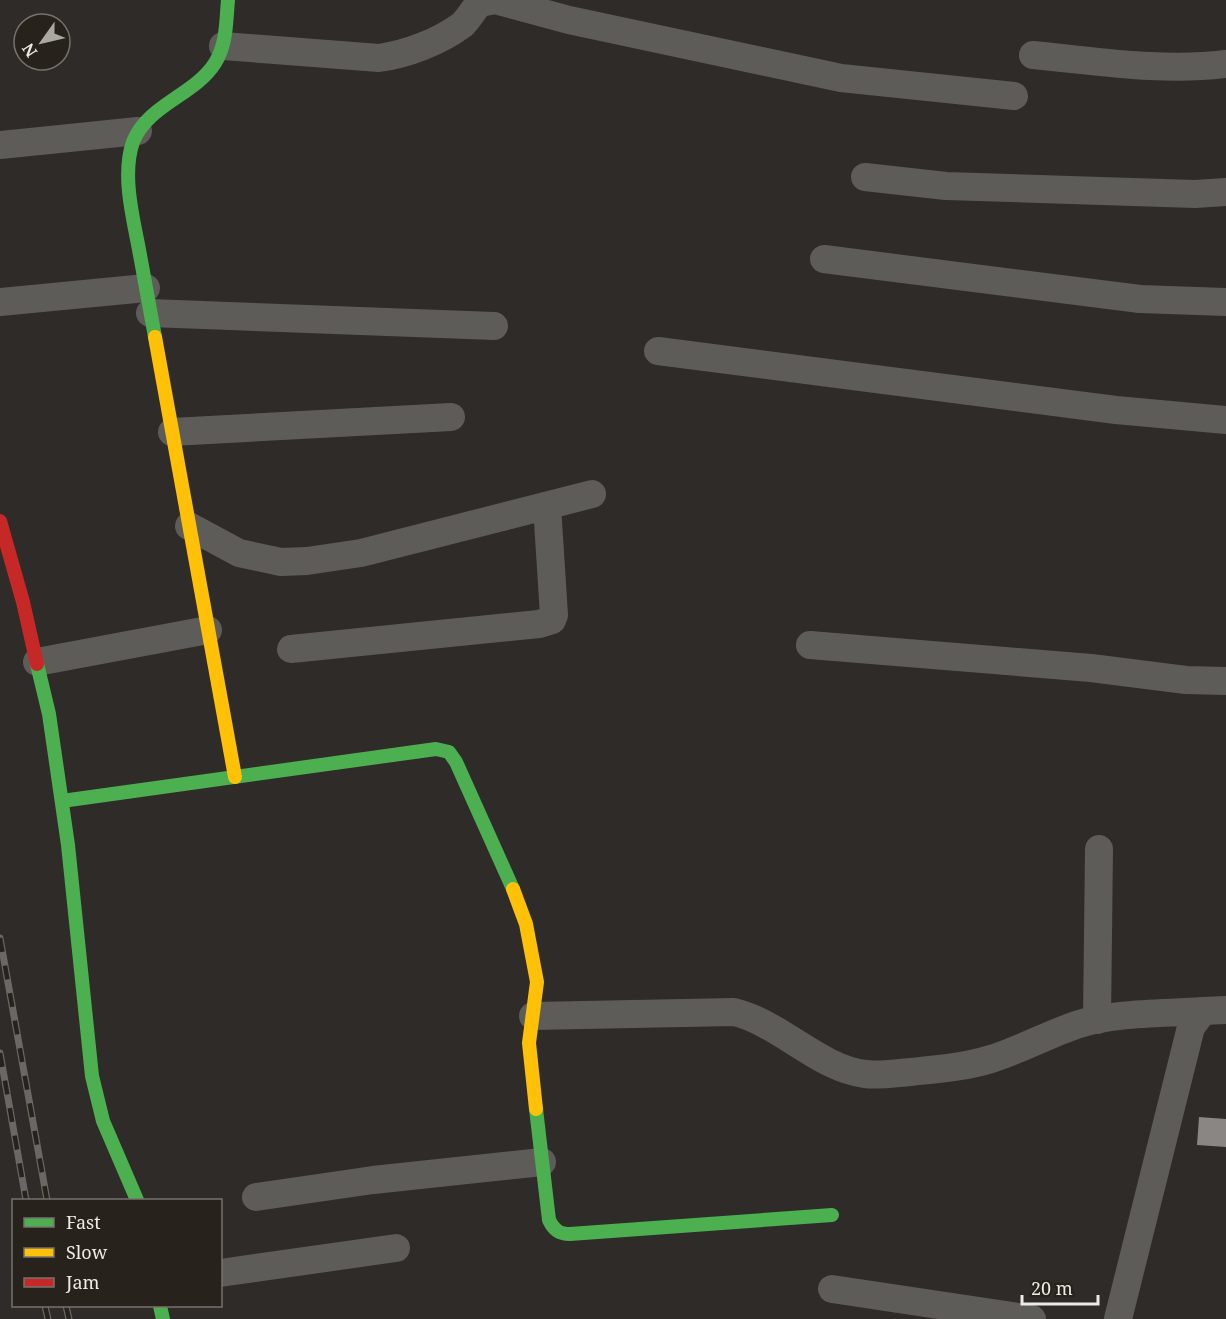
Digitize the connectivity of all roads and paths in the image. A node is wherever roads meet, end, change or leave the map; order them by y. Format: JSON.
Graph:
{"nodes":[{"id":1,"x":228,"y":0,"type":"edge"},
{"id":2,"x":223,"y":46,"type":"junction"},
{"id":3,"x":1033,"y":54,"type":"dead end"},
{"id":4,"x":1226,"y":64,"type":"edge"},
{"id":5,"x":1014,"y":96,"type":"dead end"},
{"id":6,"x":138,"y":131,"type":"junction"},
{"id":7,"x":0,"y":145,"type":"edge"},
{"id":8,"x":865,"y":177,"type":"dead end"},
{"id":9,"x":1226,"y":192,"type":"edge"},
{"id":10,"x":824,"y":259,"type":"dead end"},
{"id":11,"x":148,"y":301,"type":"junction"},
{"id":12,"x":0,"y":302,"type":"edge"},
{"id":13,"x":1226,"y":302,"type":"edge"},
{"id":14,"x":494,"y":326,"type":"dead end"},
{"id":15,"x":658,"y":351,"type":"dead end"},
{"id":16,"x":451,"y":417,"type":"dead end"},
{"id":17,"x":1226,"y":420,"type":"edge"},
{"id":18,"x":172,"y":432,"type":"junction"},
{"id":19,"x":592,"y":494,"type":"dead end"},
{"id":20,"x":547,"y":506,"type":"junction"},
{"id":21,"x":0,"y":520,"type":"edge"},
{"id":22,"x":189,"y":526,"type":"junction"},
{"id":23,"x":208,"y":630,"type":"junction"},
{"id":24,"x":810,"y":645,"type":"dead end"},
{"id":25,"x":291,"y":649,"type":"dead end"},
{"id":26,"x":37,"y":662,"type":"junction"},
{"id":27,"x":1226,"y":681,"type":"edge"},
{"id":28,"x":235,"y":777,"type":"junction"},
{"id":29,"x":62,"y":801,"type":"junction"},
{"id":30,"x":1099,"y":849,"type":"dead end"},
{"id":31,"x":1214,"y":1011,"type":"edge"},
{"id":32,"x":533,"y":1016,"type":"junction"},
{"id":33,"x":1097,"y":1020,"type":"junction"},
{"id":34,"x":542,"y":1162,"type":"junction"},
{"id":35,"x":256,"y":1197,"type":"dead end"},
{"id":36,"x":137,"y":1199,"type":"edge"},
{"id":37,"x":832,"y":1215,"type":"dead end"},
{"id":38,"x":396,"y":1248,"type":"dead end"},
{"id":39,"x":222,"y":1273,"type":"edge"},
{"id":40,"x":832,"y":1289,"type":"dead end"},
{"id":41,"x":1032,"y":1319,"type":"edge"},
{"id":42,"x":1118,"y":1319,"type":"edge"}],
"edges":[{"from":1,"to":2,"type":"street"},
{"from":2,"to":5,"type":"street"},
{"from":2,"to":6,"type":"street"},
{"from":3,"to":4,"type":"street"},
{"from":6,"to":7,"type":"street"},
{"from":6,"to":11,"type":"street"},
{"from":8,"to":9,"type":"street"},
{"from":10,"to":13,"type":"street"},
{"from":11,"to":12,"type":"street"},
{"from":11,"to":14,"type":"street"},
{"from":11,"to":18,"type":"street"},
{"from":15,"to":17,"type":"street"},
{"from":16,"to":18,"type":"street"},
{"from":18,"to":22,"type":"street"},
{"from":19,"to":20,"type":"street"},
{"from":20,"to":22,"type":"street"},
{"from":20,"to":25,"type":"street"},
{"from":21,"to":26,"type":"street"},
{"from":22,"to":23,"type":"street"},
{"from":23,"to":26,"type":"street"},
{"from":23,"to":28,"type":"street"},
{"from":24,"to":27,"type":"street"},
{"from":26,"to":29,"type":"street"},
{"from":28,"to":29,"type":"street"},
{"from":28,"to":32,"type":"street"},
{"from":29,"to":36,"type":"street"},
{"from":30,"to":33,"type":"street"},
{"from":31,"to":33,"type":"street"},
{"from":31,"to":42,"type":"street"},
{"from":32,"to":33,"type":"street"},
{"from":32,"to":34,"type":"street"},
{"from":34,"to":35,"type":"street"},
{"from":34,"to":37,"type":"street"},
{"from":38,"to":39,"type":"street"},
{"from":40,"to":41,"type":"street"}]}
